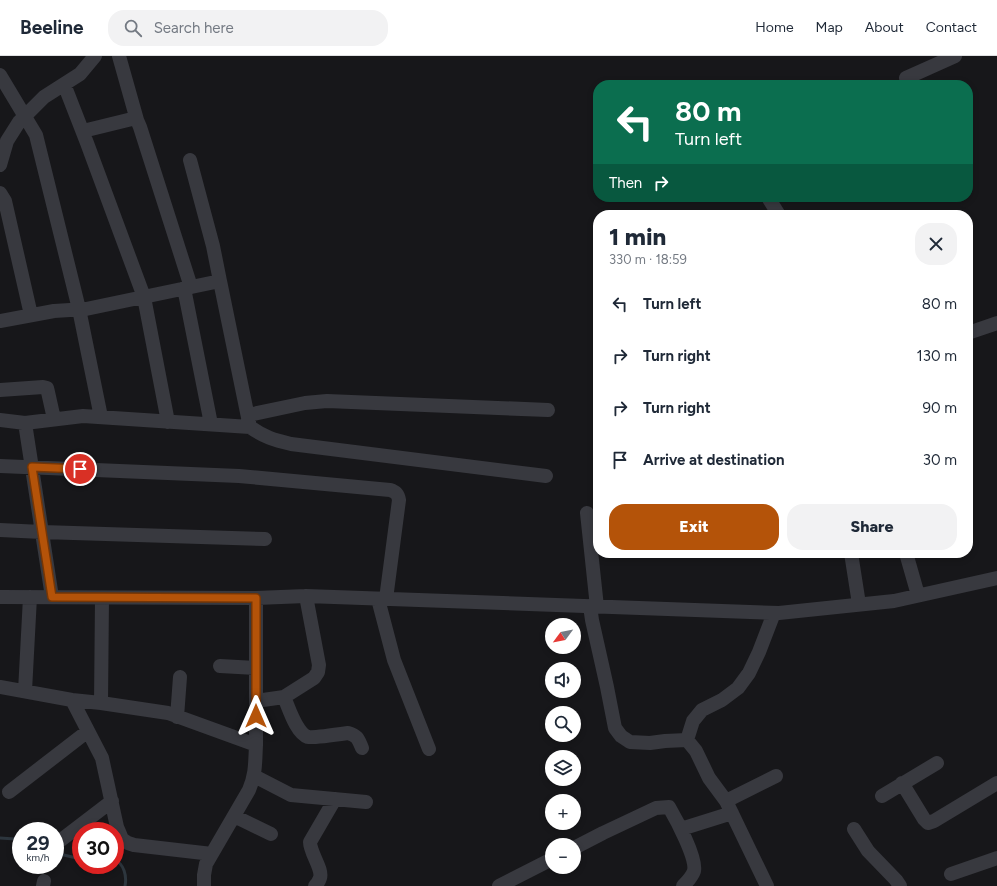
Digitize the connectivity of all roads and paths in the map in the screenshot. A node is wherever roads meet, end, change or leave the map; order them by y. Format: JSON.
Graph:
{"nodes":[{"id":1,"x":95,"y":56,"type":"edge"},
{"id":2,"x":119,"y":56,"type":"edge"},
{"id":3,"x":955,"y":56,"type":"edge"},
{"id":4,"x":0,"y":75,"type":"edge"},
{"id":5,"x":906,"y":78,"type":"dead end"},
{"id":6,"x":64,"y":84,"type":"junction"},
{"id":7,"x":25,"y":116,"type":"junction"},
{"id":8,"x":137,"y":120,"type":"junction"},
{"id":9,"x":83,"y":130,"type":"junction"},
{"id":10,"x":190,"y":160,"type":"dead end"},
{"id":11,"x":0,"y":165,"type":"edge"},
{"id":12,"x":0,"y":193,"type":"edge"},
{"id":13,"x":220,"y":281,"type":"junction"},
{"id":14,"x":188,"y":288,"type":"junction"},
{"id":15,"x":144,"y":297,"type":"junction"},
{"id":16,"x":79,"y":309,"type":"junction"},
{"id":17,"x":32,"y":315,"type":"junction"},
{"id":18,"x":0,"y":321,"type":"edge"},
{"id":19,"x":997,"y":323,"type":"edge"},
{"id":20,"x":973,"y":331,"type":"edge"},
{"id":21,"x":0,"y":390,"type":"edge"},
{"id":22,"x":548,"y":410,"type":"dead end"},
{"id":23,"x":101,"y":417,"type":"junction"},
{"id":24,"x":54,"y":419,"type":"junction"},
{"id":25,"x":0,"y":420,"type":"edge"},
{"id":26,"x":249,"y":421,"type":"junction"},
{"id":27,"x":25,"y":422,"type":"junction"},
{"id":28,"x":168,"y":422,"type":"junction"},
{"id":29,"x":211,"y":424,"type":"junction"},
{"id":30,"x":0,"y":466,"type":"edge"},
{"id":31,"x":32,"y":467,"type":"junction"},
{"id":32,"x":546,"y":476,"type":"dead end"},
{"id":33,"x":587,"y":513,"type":"dead end"},
{"id":34,"x":0,"y":530,"type":"edge"},
{"id":35,"x":42,"y":532,"type":"junction"},
{"id":36,"x":265,"y":539,"type":"dead end"},
{"id":37,"x":852,"y":558,"type":"edge"},
{"id":38,"x":907,"y":558,"type":"edge"},
{"id":39,"x":997,"y":578,"type":"edge"},
{"id":40,"x":918,"y":595,"type":"junction"},
{"id":41,"x":306,"y":596,"type":"junction"},
{"id":42,"x":0,"y":597,"type":"edge"},
{"id":43,"x":30,"y":597,"type":"junction"},
{"id":44,"x":52,"y":597,"type":"junction"},
{"id":45,"x":102,"y":598,"type":"junction"},
{"id":46,"x":256,"y":598,"type":"junction"},
{"id":47,"x":382,"y":599,"type":"junction"},
{"id":48,"x":859,"y":604,"type":"junction"},
{"id":49,"x":594,"y":607,"type":"junction"},
{"id":50,"x":774,"y":613,"type":"junction"},
{"id":51,"x":220,"y":666,"type":"dead end"},
{"id":52,"x":256,"y":668,"type":"junction"},
{"id":53,"x":180,"y":677,"type":"dead end"},
{"id":54,"x":0,"y":687,"type":"edge"},
{"id":55,"x":25,"y":691,"type":"junction"},
{"id":56,"x":284,"y":697,"type":"junction"},
{"id":57,"x":72,"y":700,"type":"junction"},
{"id":58,"x":256,"y":701,"type":"junction"},
{"id":59,"x":101,"y":703,"type":"junction"},
{"id":60,"x":177,"y":717,"type":"junction"},
{"id":61,"x":88,"y":731,"type":"junction"},
{"id":62,"x":687,"y":740,"type":"junction"},
{"id":63,"x":256,"y":744,"type":"junction"},
{"id":64,"x":362,"y":748,"type":"dead end"},
{"id":65,"x":429,"y":749,"type":"dead end"},
{"id":66,"x":936,"y":762,"type":"dead end"},
{"id":67,"x":254,"y":776,"type":"junction"},
{"id":68,"x":776,"y":776,"type":"dead end"},
{"id":69,"x":997,"y":783,"type":"edge"},
{"id":70,"x":902,"y":784,"type":"junction"},
{"id":71,"x":8,"y":792,"type":"dead end"},
{"id":72,"x":882,"y":796,"type":"dead end"},
{"id":73,"x":335,"y":799,"type":"junction"},
{"id":74,"x":112,"y":801,"type":"junction"},
{"id":75,"x":366,"y":802,"type":"dead end"},
{"id":76,"x":729,"y":807,"type":"junction"},
{"id":77,"x":234,"y":816,"type":"junction"},
{"id":78,"x":681,"y":829,"type":"junction"},
{"id":79,"x":854,"y":829,"type":"dead end"},
{"id":80,"x":271,"y":834,"type":"dead end"},
{"id":81,"x":64,"y":838,"type":"edge"},
{"id":82,"x":581,"y":845,"type":"edge"},
{"id":83,"x":212,"y":854,"type":"junction"},
{"id":84,"x":997,"y":858,"type":"edge"},
{"id":85,"x":545,"y":863,"type":"edge"},
{"id":86,"x":951,"y":874,"type":"dead end"},
{"id":87,"x":502,"y":885,"type":"edge"},
{"id":88,"x":204,"y":886,"type":"edge"},
{"id":89,"x":315,"y":886,"type":"edge"},
{"id":90,"x":683,"y":886,"type":"edge"},
{"id":91,"x":767,"y":886,"type":"edge"},
{"id":92,"x":900,"y":886,"type":"edge"}],
"edges":[{"from":1,"to":6,"type":"street"},
{"from":2,"to":8,"type":"street"},
{"from":3,"to":5,"type":"street"},
{"from":4,"to":7,"type":"street"},
{"from":6,"to":7,"type":"street"},
{"from":6,"to":9,"type":"street"},
{"from":7,"to":11,"type":"street"},
{"from":7,"to":16,"type":"street"},
{"from":8,"to":9,"type":"street"},
{"from":8,"to":14,"type":"street"},
{"from":9,"to":15,"type":"street"},
{"from":10,"to":13,"type":"street"},
{"from":12,"to":17,"type":"street"},
{"from":13,"to":14,"type":"street"},
{"from":13,"to":26,"type":"street"},
{"from":14,"to":15,"type":"street"},
{"from":14,"to":29,"type":"street"},
{"from":15,"to":16,"type":"street"},
{"from":15,"to":28,"type":"street"},
{"from":16,"to":17,"type":"street"},
{"from":16,"to":23,"type":"street"},
{"from":17,"to":18,"type":"street"},
{"from":19,"to":20,"type":"street"},
{"from":21,"to":24,"type":"street"},
{"from":22,"to":26,"type":"street"},
{"from":23,"to":24,"type":"street"},
{"from":23,"to":28,"type":"street"},
{"from":24,"to":27,"type":"street"},
{"from":25,"to":27,"type":"street"},
{"from":26,"to":29,"type":"street"},
{"from":26,"to":32,"type":"street"},
{"from":27,"to":31,"type":"street"},
{"from":28,"to":29,"type":"street"},
{"from":30,"to":31,"type":"street"},
{"from":31,"to":35,"type":"street"},
{"from":31,"to":47,"type":"street"},
{"from":33,"to":49,"type":"street"},
{"from":34,"to":35,"type":"street"},
{"from":35,"to":36,"type":"street"},
{"from":35,"to":44,"type":"street"},
{"from":37,"to":48,"type":"street"},
{"from":38,"to":40,"type":"street"},
{"from":39,"to":40,"type":"street"},
{"from":40,"to":48,"type":"street"},
{"from":41,"to":46,"type":"street"},
{"from":41,"to":47,"type":"street"},
{"from":41,"to":56,"type":"street"},
{"from":42,"to":43,"type":"street"},
{"from":43,"to":44,"type":"street"},
{"from":43,"to":55,"type":"street"},
{"from":44,"to":45,"type":"street"},
{"from":45,"to":46,"type":"street"},
{"from":45,"to":59,"type":"street"},
{"from":46,"to":52,"type":"street"},
{"from":47,"to":49,"type":"street"},
{"from":47,"to":65,"type":"street"},
{"from":48,"to":50,"type":"street"},
{"from":49,"to":50,"type":"street"},
{"from":49,"to":62,"type":"street"},
{"from":50,"to":62,"type":"street"},
{"from":51,"to":52,"type":"street"},
{"from":52,"to":58,"type":"street"},
{"from":53,"to":60,"type":"street"},
{"from":54,"to":55,"type":"street"},
{"from":55,"to":57,"type":"street"},
{"from":56,"to":58,"type":"street"},
{"from":56,"to":64,"type":"street"},
{"from":57,"to":59,"type":"street"},
{"from":57,"to":61,"type":"street"},
{"from":58,"to":63,"type":"street"},
{"from":59,"to":60,"type":"street"},
{"from":60,"to":63,"type":"street"},
{"from":61,"to":71,"type":"street"},
{"from":61,"to":74,"type":"street"},
{"from":62,"to":76,"type":"street"},
{"from":63,"to":67,"type":"street"},
{"from":66,"to":70,"type":"street"},
{"from":67,"to":73,"type":"street"},
{"from":67,"to":77,"type":"street"},
{"from":68,"to":76,"type":"street"},
{"from":69,"to":70,"type":"street"},
{"from":70,"to":72,"type":"street"},
{"from":73,"to":75,"type":"street"},
{"from":73,"to":89,"type":"street"},
{"from":74,"to":81,"type":"street"},
{"from":74,"to":83,"type":"street"},
{"from":76,"to":78,"type":"street"},
{"from":76,"to":91,"type":"street"},
{"from":77,"to":80,"type":"street"},
{"from":77,"to":83,"type":"street"},
{"from":78,"to":82,"type":"street"},
{"from":78,"to":90,"type":"street"},
{"from":79,"to":92,"type":"street"},
{"from":83,"to":88,"type":"street"},
{"from":84,"to":86,"type":"street"},
{"from":85,"to":87,"type":"street"}]}
